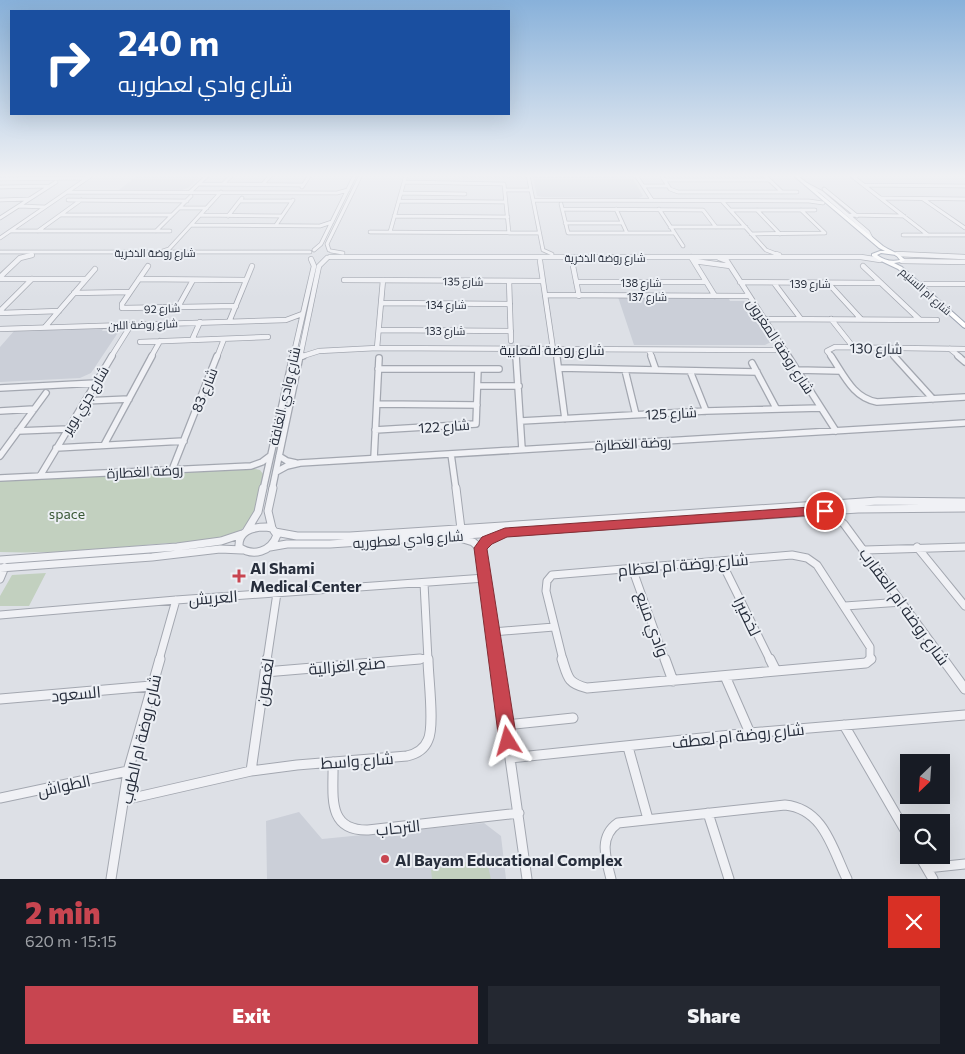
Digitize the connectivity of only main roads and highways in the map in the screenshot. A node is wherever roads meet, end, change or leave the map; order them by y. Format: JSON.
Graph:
{"nodes":[{"id":1,"x":839,"y":216,"type":"edge"},
{"id":2,"x":845,"y":216,"type":"edge"},
{"id":3,"x":876,"y":253,"type":"junction"},
{"id":4,"x":891,"y":253,"type":"junction"},
{"id":5,"x":883,"y":260,"type":"junction"},
{"id":6,"x":902,"y":261,"type":"junction"},
{"id":7,"x":965,"y":320,"type":"edge"},
{"id":8,"x":965,"y":326,"type":"edge"}],
"edges":[{"from":1,"to":3,"type":"main road"},
{"from":2,"to":4,"type":"main road","name":"شارع ام السنيم"},
{"from":3,"to":4,"type":"main road"},
{"from":3,"to":5,"type":"main road","name":"شارع ام السنيم"},
{"from":4,"to":6,"type":"main road","name":"شارع ام السنيم"},
{"from":5,"to":6,"type":"main road"},
{"from":5,"to":8,"type":"main road","name":"شارع ام السنيم"},
{"from":6,"to":7,"type":"main road","name":"شارع ام السنيم"}]}
